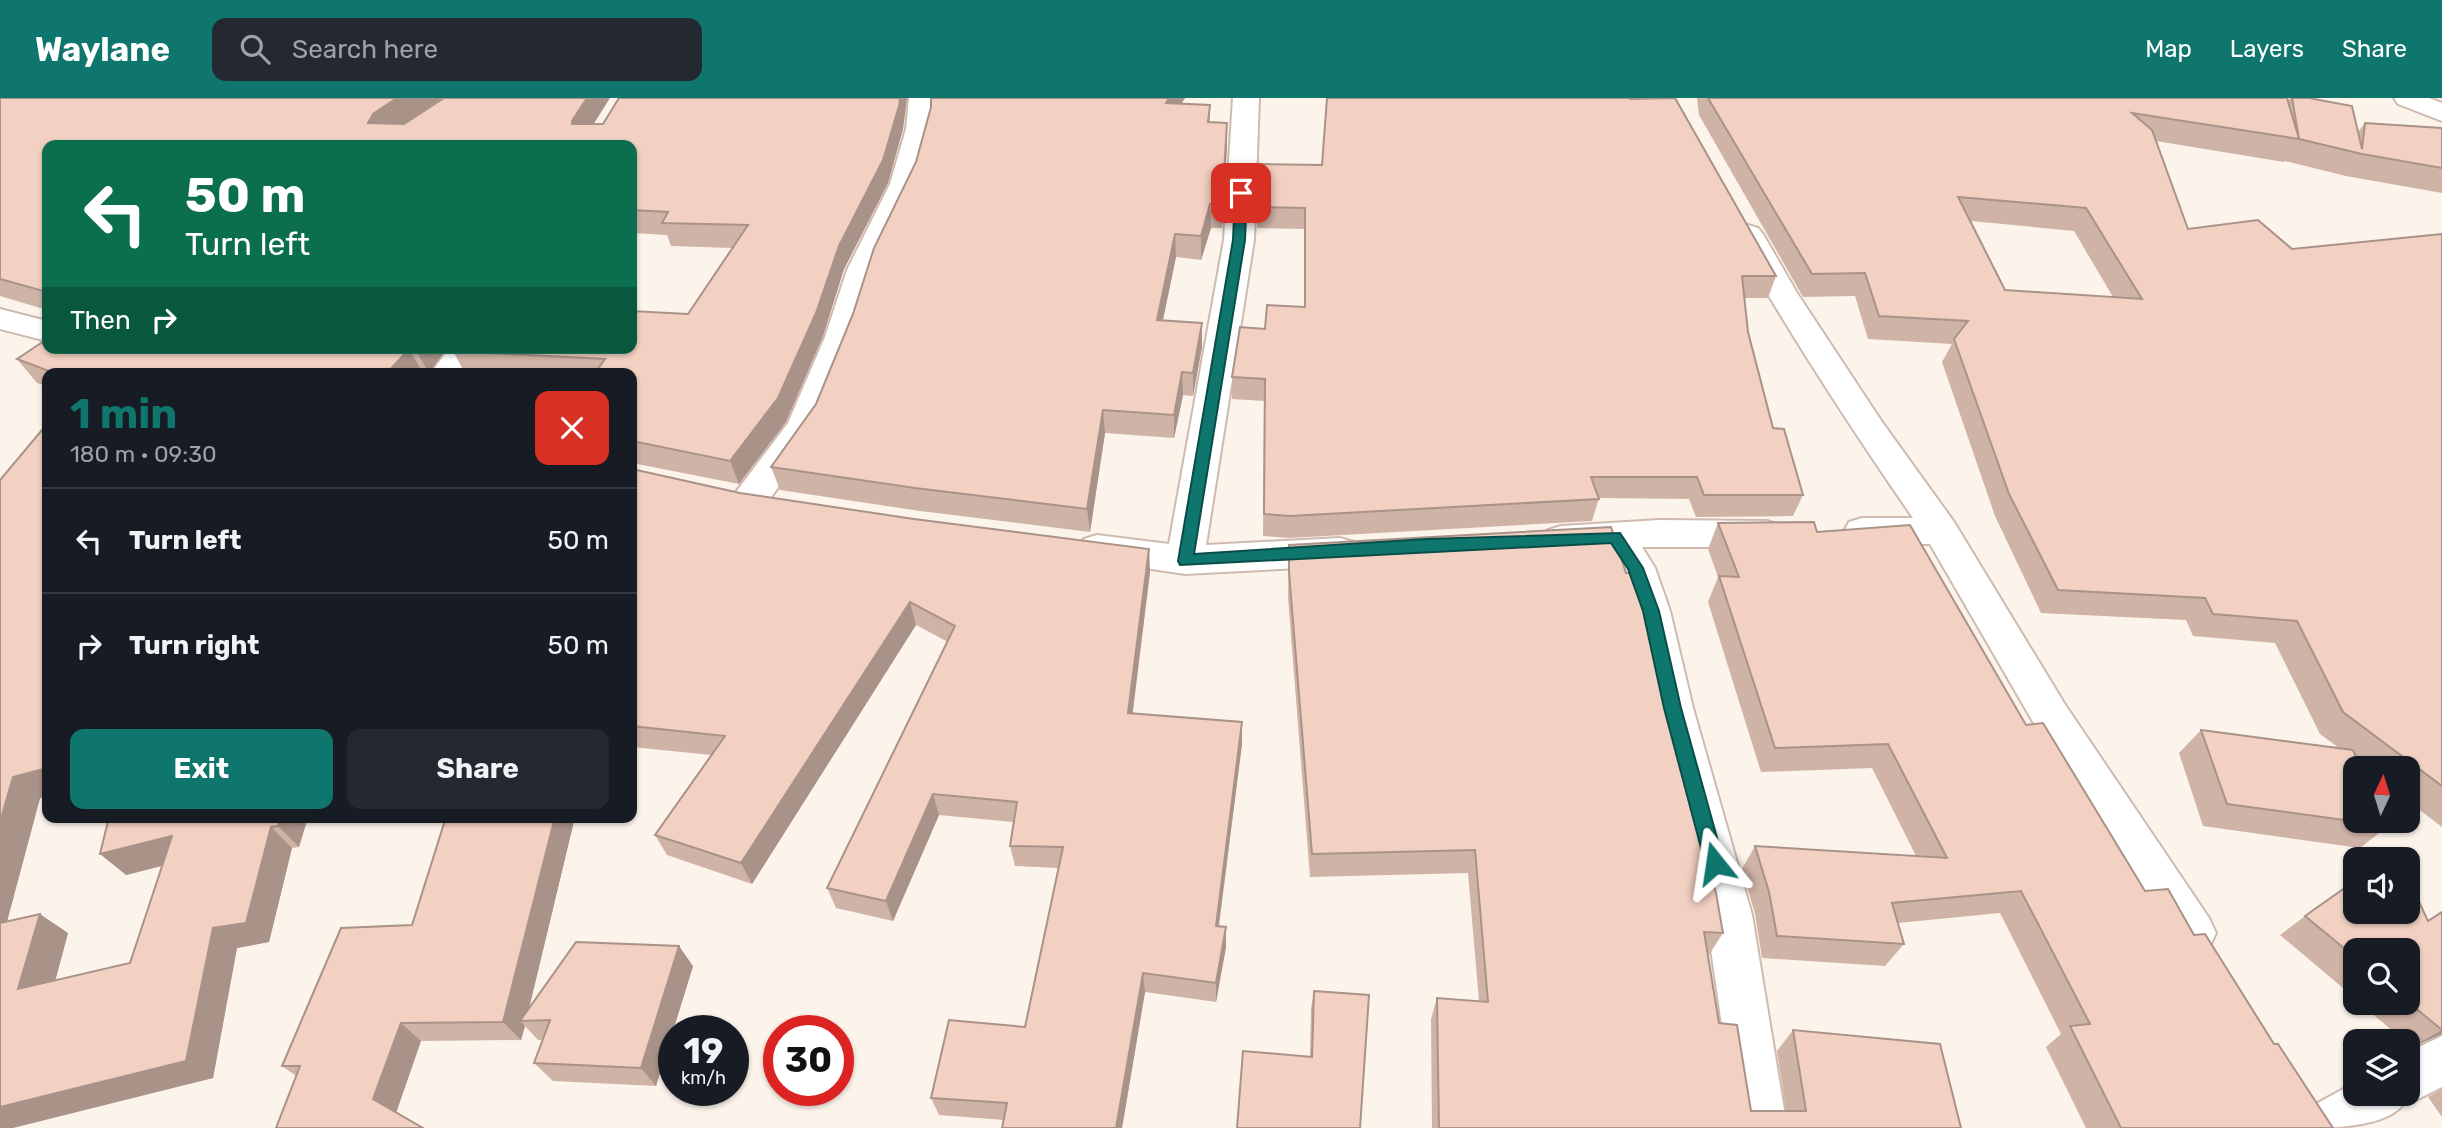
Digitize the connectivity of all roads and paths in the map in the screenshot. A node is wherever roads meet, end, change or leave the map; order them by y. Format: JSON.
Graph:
{"nodes":[{"id":1,"x":922,"y":98,"type":"edge"},
{"id":2,"x":1246,"y":98,"type":"edge"},
{"id":3,"x":2407,"y":98,"type":"edge"},
{"id":4,"x":2442,"y":113,"type":"edge"},
{"id":5,"x":1734,"y":209,"type":"edge"},
{"id":6,"x":0,"y":319,"type":"edge"},
{"id":7,"x":42,"y":330,"type":"edge"},
{"id":8,"x":461,"y":354,"type":"edge"},
{"id":9,"x":451,"y":368,"type":"edge"},
{"id":10,"x":710,"y":493,"type":"edge"},
{"id":11,"x":749,"y":501,"type":"junction"},
{"id":12,"x":789,"y":507,"type":"edge"},
{"id":13,"x":1941,"y":531,"type":"junction"},
{"id":14,"x":1833,"y":532,"type":"edge"},
{"id":15,"x":1795,"y":533,"type":"edge"},
{"id":16,"x":1615,"y":537,"type":"junction"},
{"id":17,"x":1534,"y":540,"type":"edge"},
{"id":18,"x":1067,"y":545,"type":"edge"},
{"id":19,"x":1373,"y":549,"type":"edge"},
{"id":20,"x":1185,"y":561,"type":"junction"},
{"id":21,"x":2216,"y":967,"type":"edge"},
{"id":22,"x":2442,"y":1060,"type":"edge"},
{"id":23,"x":2420,"y":1072,"type":"edge"},
{"id":24,"x":2353,"y":1106,"type":"edge"},
{"id":25,"x":2317,"y":1120,"type":"edge"},
{"id":26,"x":1762,"y":1128,"type":"edge"}],
"edges":[{"from":1,"to":11,"type":"street"},
{"from":2,"to":20,"type":"street"},
{"from":3,"to":4,"type":"street"},
{"from":5,"to":13,"type":"street"},
{"from":6,"to":7,"type":"street"},
{"from":8,"to":9,"type":"street"},
{"from":10,"to":11,"type":"street"},
{"from":11,"to":12,"type":"street"},
{"from":13,"to":14,"type":"street"},
{"from":13,"to":21,"type":"street"},
{"from":15,"to":16,"type":"street"},
{"from":16,"to":17,"type":"street"},
{"from":16,"to":26,"type":"street"},
{"from":18,"to":20,"type":"street"},
{"from":19,"to":20,"type":"street"},
{"from":22,"to":23,"type":"street"},
{"from":24,"to":25,"type":"street"}]}
